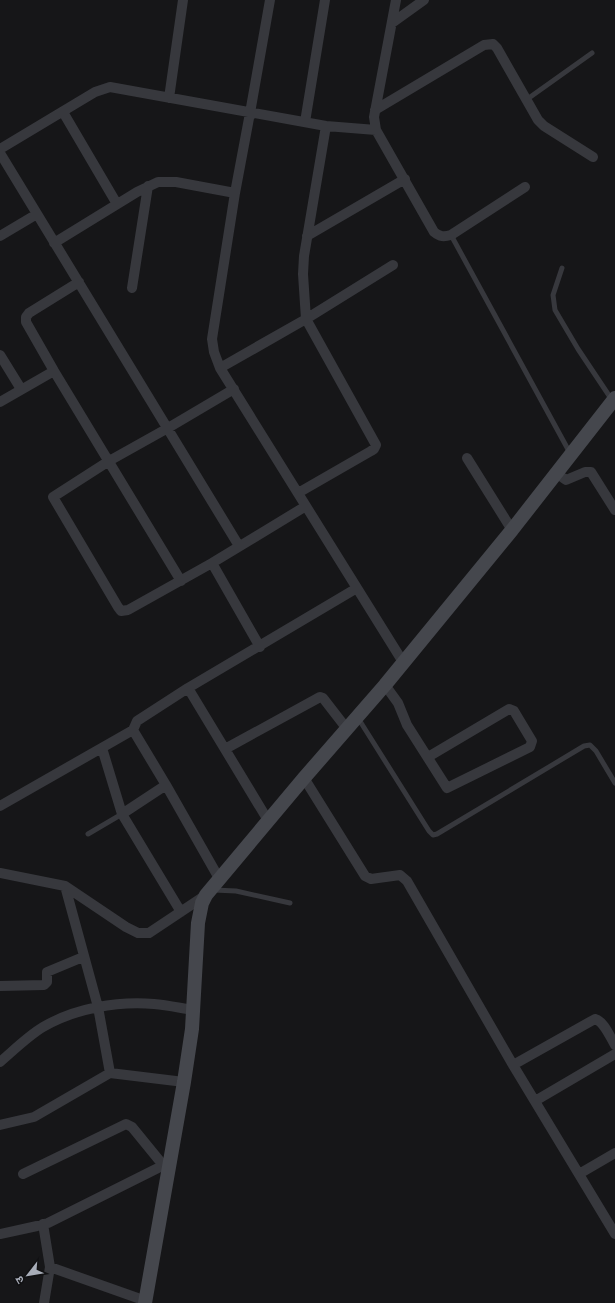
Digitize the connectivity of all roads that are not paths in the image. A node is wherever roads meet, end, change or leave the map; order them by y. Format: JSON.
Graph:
{"nodes":[{"id":1,"x":183,"y":0,"type":"edge"},
{"id":2,"x":270,"y":0,"type":"edge"},
{"id":3,"x":325,"y":0,"type":"edge"},
{"id":4,"x":396,"y":0,"type":"edge"},
{"id":5,"x":424,"y":0,"type":"edge"},
{"id":6,"x":392,"y":23,"type":"junction"},
{"id":7,"x":592,"y":53,"type":"dead end"},
{"id":8,"x":169,"y":98,"type":"junction"},
{"id":9,"x":526,"y":100,"type":"junction"},
{"id":10,"x":376,"y":110,"type":"junction"},
{"id":11,"x":63,"y":112,"type":"junction"},
{"id":12,"x":250,"y":113,"type":"junction"},
{"id":13,"x":305,"y":122,"type":"junction"},
{"id":14,"x":326,"y":126,"type":"junction"},
{"id":15,"x":376,"y":130,"type":"junction"},
{"id":16,"x":0,"y":149,"type":"edge"},
{"id":17,"x":0,"y":153,"type":"edge"},
{"id":18,"x":593,"y":157,"type":"dead end"},
{"id":19,"x":404,"y":179,"type":"junction"},
{"id":20,"x":148,"y":186,"type":"junction"},
{"id":21,"x":525,"y":187,"type":"dead end"},
{"id":22,"x":234,"y":193,"type":"junction"},
{"id":23,"x":117,"y":204,"type":"junction"},
{"id":24,"x":37,"y":214,"type":"junction"},
{"id":25,"x":451,"y":235,"type":"junction"},
{"id":26,"x":0,"y":236,"type":"edge"},
{"id":27,"x":307,"y":236,"type":"junction"},
{"id":28,"x":54,"y":243,"type":"junction"},
{"id":29,"x":393,"y":265,"type":"dead end"},
{"id":30,"x":562,"y":268,"type":"dead end"},
{"id":31,"x":79,"y":282,"type":"junction"},
{"id":32,"x":132,"y":288,"type":"dead end"},
{"id":33,"x":306,"y":319,"type":"junction"},
{"id":34,"x":0,"y":355,"type":"edge"},
{"id":35,"x":220,"y":368,"type":"junction"},
{"id":36,"x":54,"y":371,"type":"junction"},
{"id":37,"x":21,"y":389,"type":"junction"},
{"id":38,"x":234,"y":389,"type":"junction"},
{"id":39,"x":614,"y":400,"type":"edge"},
{"id":40,"x":0,"y":402,"type":"edge"},
{"id":41,"x":168,"y":428,"type":"junction"},
{"id":42,"x":570,"y":454,"type":"junction"},
{"id":43,"x":467,"y":458,"type":"dead end"},
{"id":44,"x":108,"y":461,"type":"junction"},
{"id":45,"x":556,"y":473,"type":"junction"},
{"id":46,"x":298,"y":492,"type":"junction"},
{"id":47,"x":306,"y":506,"type":"junction"},
{"id":48,"x":615,"y":510,"type":"edge"},
{"id":49,"x":512,"y":530,"type":"junction"},
{"id":50,"x":239,"y":546,"type":"junction"},
{"id":51,"x":212,"y":563,"type":"junction"},
{"id":52,"x":180,"y":581,"type":"junction"},
{"id":53,"x":357,"y":588,"type":"junction"},
{"id":54,"x":260,"y":647,"type":"junction"},
{"id":55,"x":403,"y":662,"type":"junction"},
{"id":56,"x":385,"y":685,"type":"junction"},
{"id":57,"x":188,"y":688,"type":"junction"},
{"id":58,"x":358,"y":717,"type":"junction"},
{"id":59,"x":347,"y":729,"type":"junction"},
{"id":60,"x":133,"y":730,"type":"junction"},
{"id":61,"x":102,"y":748,"type":"junction"},
{"id":62,"x":225,"y":749,"type":"junction"},
{"id":63,"x":428,"y":758,"type":"junction"},
{"id":64,"x":304,"y":778,"type":"junction"},
{"id":65,"x":615,"y":783,"type":"edge"},
{"id":66,"x":166,"y":785,"type":"junction"},
{"id":67,"x":0,"y":806,"type":"edge"},
{"id":68,"x":122,"y":814,"type":"junction"},
{"id":69,"x":269,"y":822,"type":"junction"},
{"id":70,"x":88,"y":834,"type":"dead end"},
{"id":71,"x":0,"y":873,"type":"edge"},
{"id":72,"x":65,"y":886,"type":"junction"},
{"id":73,"x":212,"y":888,"type":"junction"},
{"id":74,"x":290,"y":903,"type":"dead end"},
{"id":75,"x":181,"y":912,"type":"junction"},
{"id":76,"x":84,"y":958,"type":"junction"},
{"id":77,"x":0,"y":986,"type":"edge"},
{"id":78,"x":98,"y":1008,"type":"junction"},
{"id":79,"x":193,"y":1010,"type":"junction"},
{"id":80,"x":615,"y":1045,"type":"edge"},
{"id":81,"x":615,"y":1054,"type":"edge"},
{"id":82,"x":0,"y":1062,"type":"edge"},
{"id":83,"x":513,"y":1065,"type":"junction"},
{"id":84,"x":110,"y":1073,"type":"junction"},
{"id":85,"x":184,"y":1082,"type":"junction"},
{"id":86,"x":535,"y":1101,"type":"junction"},
{"id":87,"x":0,"y":1125,"type":"edge"},
{"id":88,"x":615,"y":1153,"type":"edge"},
{"id":89,"x":166,"y":1163,"type":"junction"},
{"id":90,"x":23,"y":1174,"type":"dead end"},
{"id":91,"x":579,"y":1174,"type":"junction"},
{"id":92,"x":42,"y":1224,"type":"junction"},
{"id":93,"x":0,"y":1234,"type":"edge"},
{"id":94,"x":615,"y":1234,"type":"edge"},
{"id":95,"x":50,"y":1267,"type":"junction"},
{"id":96,"x":145,"y":1302,"type":"edge"},
{"id":97,"x":44,"y":1303,"type":"edge"}],
"edges":[{"from":1,"to":8,"type":"street"},
{"from":2,"to":12,"type":"street"},
{"from":3,"to":13,"type":"street"},
{"from":4,"to":6,"type":"street"},
{"from":5,"to":6,"type":"street"},
{"from":6,"to":10,"type":"street"},
{"from":7,"to":9,"type":"lane"},
{"from":8,"to":11,"type":"street"},
{"from":8,"to":12,"type":"street"},
{"from":9,"to":10,"type":"street"},
{"from":9,"to":18,"type":"street"},
{"from":10,"to":15,"type":"street"},
{"from":11,"to":16,"type":"street"},
{"from":11,"to":23,"type":"street"},
{"from":12,"to":13,"type":"street"},
{"from":12,"to":22,"type":"street"},
{"from":13,"to":14,"type":"street"},
{"from":14,"to":15,"type":"street"},
{"from":14,"to":27,"type":"street"},
{"from":15,"to":19,"type":"street"},
{"from":17,"to":24,"type":"street"},
{"from":19,"to":25,"type":"street"},
{"from":19,"to":27,"type":"street"},
{"from":20,"to":22,"type":"street"},
{"from":20,"to":23,"type":"street"},
{"from":20,"to":32,"type":"street"},
{"from":21,"to":25,"type":"street"},
{"from":22,"to":35,"type":"street"},
{"from":23,"to":28,"type":"street"},
{"from":24,"to":26,"type":"street"},
{"from":24,"to":28,"type":"street"},
{"from":25,"to":42,"type":"lane"},
{"from":27,"to":33,"type":"street"},
{"from":28,"to":31,"type":"street"},
{"from":29,"to":33,"type":"street"},
{"from":30,"to":39,"type":"lane"},
{"from":31,"to":36,"type":"street"},
{"from":31,"to":41,"type":"street"},
{"from":33,"to":35,"type":"street"},
{"from":33,"to":46,"type":"street"},
{"from":34,"to":37,"type":"street"},
{"from":35,"to":38,"type":"street"},
{"from":36,"to":37,"type":"street"},
{"from":36,"to":44,"type":"street"},
{"from":37,"to":40,"type":"street"},
{"from":38,"to":41,"type":"street"},
{"from":38,"to":46,"type":"street"},
{"from":39,"to":42,"type":"street"},
{"from":41,"to":44,"type":"street"},
{"from":41,"to":50,"type":"street"},
{"from":42,"to":45,"type":"street"},
{"from":43,"to":49,"type":"street"},
{"from":44,"to":52,"type":"street"},
{"from":44,"to":52,"type":"street"},
{"from":45,"to":48,"type":"street"},
{"from":45,"to":49,"type":"street"},
{"from":46,"to":47,"type":"street"},
{"from":47,"to":50,"type":"street"},
{"from":47,"to":53,"type":"street"},
{"from":49,"to":55,"type":"street"},
{"from":50,"to":51,"type":"street"},
{"from":51,"to":52,"type":"street"},
{"from":51,"to":54,"type":"street"},
{"from":53,"to":54,"type":"street"},
{"from":53,"to":55,"type":"street"},
{"from":54,"to":57,"type":"street"},
{"from":55,"to":56,"type":"street"},
{"from":56,"to":58,"type":"street"},
{"from":56,"to":63,"type":"street"},
{"from":57,"to":60,"type":"street"},
{"from":57,"to":62,"type":"street"},
{"from":58,"to":59,"type":"street"},
{"from":58,"to":65,"type":"lane"},
{"from":59,"to":62,"type":"street"},
{"from":59,"to":64,"type":"street"},
{"from":60,"to":61,"type":"street"},
{"from":60,"to":66,"type":"street"},
{"from":61,"to":67,"type":"street"},
{"from":61,"to":68,"type":"street"},
{"from":62,"to":69,"type":"street"},
{"from":63,"to":63,"type":"street"},
{"from":64,"to":69,"type":"street"},
{"from":64,"to":83,"type":"street"},
{"from":66,"to":68,"type":"street"},
{"from":66,"to":73,"type":"street"},
{"from":68,"to":70,"type":"lane"},
{"from":68,"to":75,"type":"street"},
{"from":69,"to":73,"type":"street"},
{"from":71,"to":72,"type":"street"},
{"from":72,"to":75,"type":"street"},
{"from":72,"to":76,"type":"street"},
{"from":73,"to":74,"type":"lane"},
{"from":73,"to":75,"type":"street"},
{"from":73,"to":79,"type":"street"},
{"from":76,"to":77,"type":"street"},
{"from":76,"to":78,"type":"street"},
{"from":78,"to":79,"type":"street"},
{"from":78,"to":82,"type":"street"},
{"from":78,"to":84,"type":"street"},
{"from":79,"to":85,"type":"street"},
{"from":80,"to":83,"type":"street"},
{"from":81,"to":86,"type":"street"},
{"from":83,"to":86,"type":"street"},
{"from":84,"to":85,"type":"street"},
{"from":84,"to":87,"type":"street"},
{"from":85,"to":89,"type":"street"},
{"from":86,"to":91,"type":"street"},
{"from":88,"to":91,"type":"street"},
{"from":89,"to":90,"type":"street"},
{"from":89,"to":92,"type":"street"},
{"from":89,"to":96,"type":"street"},
{"from":91,"to":94,"type":"street"},
{"from":92,"to":93,"type":"street"},
{"from":92,"to":95,"type":"street"},
{"from":95,"to":96,"type":"street"},
{"from":95,"to":97,"type":"street"}]}
